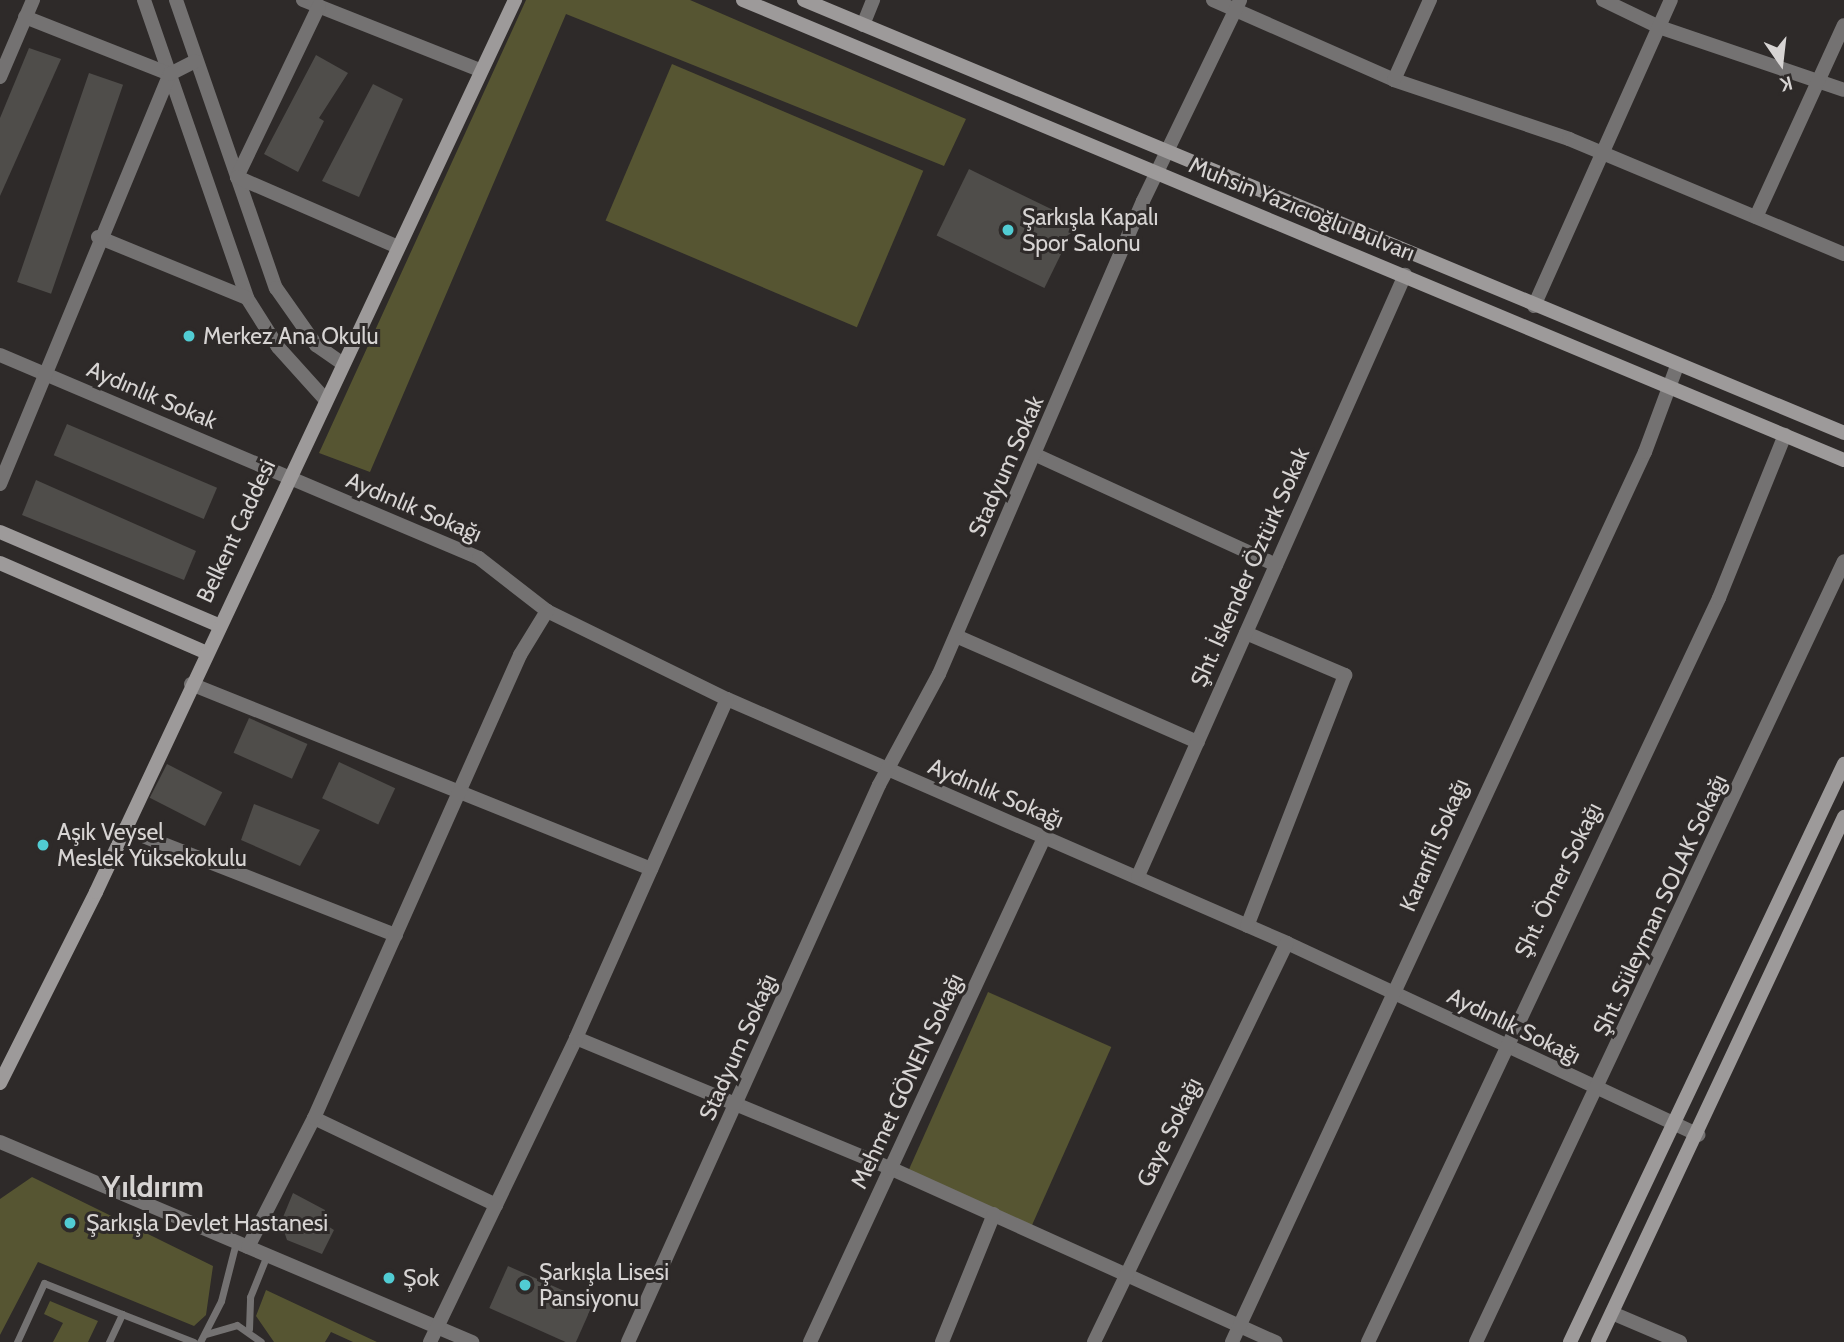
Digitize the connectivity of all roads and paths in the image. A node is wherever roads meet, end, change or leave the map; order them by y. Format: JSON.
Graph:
{"nodes":[{"id":1,"x":33,"y":0,"type":"edge"},
{"id":2,"x":144,"y":0,"type":"edge"},
{"id":3,"x":176,"y":0,"type":"edge"},
{"id":4,"x":303,"y":0,"type":"edge"},
{"id":5,"x":514,"y":0,"type":"edge"},
{"id":6,"x":743,"y":0,"type":"edge"},
{"id":7,"x":804,"y":0,"type":"edge"},
{"id":8,"x":873,"y":0,"type":"edge"},
{"id":9,"x":1213,"y":0,"type":"edge"},
{"id":10,"x":1430,"y":0,"type":"edge"},
{"id":11,"x":1602,"y":0,"type":"edge"},
{"id":12,"x":1671,"y":0,"type":"edge"},
{"id":13,"x":1237,"y":5,"type":"edge"},
{"id":14,"x":320,"y":6,"type":"junction"},
{"id":15,"x":25,"y":17,"type":"junction"},
{"id":16,"x":863,"y":25,"type":"junction"},
{"id":17,"x":1844,"y":25,"type":"edge"},
{"id":18,"x":1658,"y":27,"type":"junction"},
{"id":19,"x":195,"y":61,"type":"junction"},
{"id":20,"x":480,"y":70,"type":"junction"},
{"id":21,"x":170,"y":74,"type":"junction"},
{"id":22,"x":0,"y":76,"type":"edge"},
{"id":23,"x":1394,"y":80,"type":"junction"},
{"id":24,"x":1819,"y":81,"type":"junction"},
{"id":25,"x":1844,"y":90,"type":"edge"},
{"id":26,"x":1166,"y":150,"type":"junction"},
{"id":27,"x":1600,"y":155,"type":"junction"},
{"id":28,"x":1155,"y":175,"type":"junction"},
{"id":29,"x":237,"y":177,"type":"junction"},
{"id":30,"x":1756,"y":217,"type":"junction"},
{"id":31,"x":98,"y":237,"type":"junction"},
{"id":32,"x":396,"y":246,"type":"junction"},
{"id":33,"x":1844,"y":254,"type":"edge"},
{"id":34,"x":1405,"y":275,"type":"junction"},
{"id":35,"x":247,"y":299,"type":"junction"},
{"id":36,"x":1534,"y":306,"type":"junction"},
{"id":37,"x":0,"y":355,"type":"edge"},
{"id":38,"x":340,"y":362,"type":"junction"},
{"id":39,"x":1677,"y":366,"type":"junction"},
{"id":40,"x":44,"y":374,"type":"junction"},
{"id":41,"x":1671,"y":388,"type":"junction"},
{"id":42,"x":324,"y":398,"type":"junction"},
{"id":43,"x":1844,"y":433,"type":"edge"},
{"id":44,"x":1785,"y":435,"type":"junction"},
{"id":45,"x":1036,"y":455,"type":"junction"},
{"id":46,"x":1844,"y":460,"type":"edge"},
{"id":47,"x":286,"y":477,"type":"junction"},
{"id":48,"x":0,"y":484,"type":"edge"},
{"id":49,"x":0,"y":532,"type":"edge"},
{"id":50,"x":1844,"y":561,"type":"edge"},
{"id":51,"x":0,"y":563,"type":"edge"},
{"id":52,"x":1276,"y":565,"type":"junction"},
{"id":53,"x":547,"y":611,"type":"junction"},
{"id":54,"x":218,"y":625,"type":"junction"},
{"id":55,"x":1246,"y":633,"type":"junction"},
{"id":56,"x":956,"y":636,"type":"junction"},
{"id":57,"x":205,"y":652,"type":"junction"},
{"id":58,"x":191,"y":684,"type":"junction"},
{"id":59,"x":727,"y":699,"type":"junction"},
{"id":60,"x":1198,"y":742,"type":"junction"},
{"id":61,"x":1844,"y":764,"type":"edge"},
{"id":62,"x":888,"y":771,"type":"junction"},
{"id":63,"x":460,"y":790,"type":"junction"},
{"id":64,"x":1844,"y":817,"type":"edge"},
{"id":65,"x":125,"y":829,"type":"junction"},
{"id":66,"x":1044,"y":838,"type":"junction"},
{"id":67,"x":651,"y":869,"type":"junction"},
{"id":68,"x":1138,"y":876,"type":"junction"},
{"id":69,"x":1247,"y":926,"type":"junction"},
{"id":70,"x":396,"y":935,"type":"junction"},
{"id":71,"x":1287,"y":943,"type":"junction"},
{"id":72,"x":1395,"y":995,"type":"junction"},
{"id":73,"x":576,"y":1038,"type":"junction"},
{"id":74,"x":1504,"y":1044,"type":"junction"},
{"id":75,"x":0,"y":1083,"type":"edge"},
{"id":76,"x":1597,"y":1090,"type":"junction"},
{"id":77,"x":738,"y":1103,"type":"junction"},
{"id":78,"x":314,"y":1118,"type":"junction"},
{"id":79,"x":1674,"y":1124,"type":"junction"},
{"id":80,"x":1698,"y":1135,"type":"junction"},
{"id":81,"x":0,"y":1142,"type":"edge"},
{"id":82,"x":891,"y":1169,"type":"junction"},
{"id":83,"x":496,"y":1205,"type":"junction"},
{"id":84,"x":993,"y":1214,"type":"junction"},
{"id":85,"x":242,"y":1245,"type":"junction"},
{"id":86,"x":267,"y":1255,"type":"junction"},
{"id":87,"x":1127,"y":1273,"type":"junction"},
{"id":88,"x":1612,"y":1313,"type":"junction"},
{"id":89,"x":122,"y":1314,"type":"junction"},
{"id":90,"x":1241,"y":1324,"type":"junction"},
{"id":91,"x":437,"y":1327,"type":"junction"},
{"id":92,"x":248,"y":1329,"type":"junction"},
{"id":93,"x":205,"y":1335,"type":"junction"},
{"id":94,"x":17,"y":1342,"type":"edge"},
{"id":95,"x":109,"y":1342,"type":"edge"},
{"id":96,"x":194,"y":1342,"type":"edge"},
{"id":97,"x":200,"y":1342,"type":"edge"},
{"id":98,"x":261,"y":1342,"type":"edge"},
{"id":99,"x":430,"y":1342,"type":"edge"},
{"id":100,"x":472,"y":1342,"type":"edge"},
{"id":101,"x":628,"y":1342,"type":"edge"},
{"id":102,"x":810,"y":1342,"type":"edge"},
{"id":103,"x":942,"y":1342,"type":"edge"},
{"id":104,"x":1094,"y":1342,"type":"edge"},
{"id":105,"x":1232,"y":1342,"type":"edge"},
{"id":106,"x":1276,"y":1342,"type":"edge"},
{"id":107,"x":1368,"y":1342,"type":"edge"},
{"id":108,"x":1476,"y":1342,"type":"edge"},
{"id":109,"x":1570,"y":1342,"type":"edge"},
{"id":110,"x":1598,"y":1342,"type":"edge"},
{"id":111,"x":1680,"y":1342,"type":"edge"}],
"edges":[{"from":1,"to":15,"type":"street"},
{"from":2,"to":21,"type":"street"},
{"from":3,"to":19,"type":"street"},
{"from":4,"to":14,"type":"street"},
{"from":5,"to":20,"type":"street","name":"Belkent Caddesi"},
{"from":6,"to":28,"type":"street","name":"Muhsin Yazıcıoğlu Bulvarı"},
{"from":7,"to":16,"type":"street","name":"Muhsin Yazıcıoğlu Bulvarı"},
{"from":8,"to":16,"type":"street"},
{"from":9,"to":13,"type":"street"},
{"from":10,"to":23,"type":"street"},
{"from":11,"to":18,"type":"street"},
{"from":12,"to":18,"type":"street"},
{"from":13,"to":23,"type":"street"},
{"from":13,"to":26,"type":"street","name":"Stadyum Sokak"},
{"from":14,"to":20,"type":"street"},
{"from":14,"to":29,"type":"street"},
{"from":15,"to":21,"type":"street"},
{"from":15,"to":22,"type":"street"},
{"from":16,"to":26,"type":"street","name":"Muhsin Yazıcıoğlu Bulvarı"},
{"from":17,"to":24,"type":"street"},
{"from":18,"to":24,"type":"street"},
{"from":18,"to":27,"type":"street"},
{"from":19,"to":21,"type":"street"},
{"from":19,"to":29,"type":"street"},
{"from":20,"to":32,"type":"street","name":"Belkent Caddesi"},
{"from":21,"to":31,"type":"street"},
{"from":21,"to":35,"type":"street"},
{"from":23,"to":27,"type":"street"},
{"from":24,"to":25,"type":"street"},
{"from":24,"to":30,"type":"street"},
{"from":26,"to":28,"type":"street","name":"Stadyum Sokak"},
{"from":26,"to":36,"type":"street","name":"Muhsin Yazıcıoğlu Bulvarı"},
{"from":27,"to":30,"type":"street"},
{"from":27,"to":36,"type":"street"},
{"from":28,"to":34,"type":"street","name":"Muhsin Yazıcıoğlu Bulvarı"},
{"from":28,"to":45,"type":"street","name":"Stadyum Sokak"},
{"from":29,"to":32,"type":"street"},
{"from":29,"to":38,"type":"street"},
{"from":30,"to":33,"type":"street"},
{"from":31,"to":35,"type":"street"},
{"from":31,"to":40,"type":"street"},
{"from":32,"to":38,"type":"street","name":"Belkent Caddesi"},
{"from":34,"to":41,"type":"street","name":"Muhsin Yazıcıoğlu Bulvarı"},
{"from":34,"to":52,"type":"street","name":"Şht. İskender Öztürk Sokak"},
{"from":35,"to":42,"type":"street"},
{"from":36,"to":39,"type":"street","name":"Muhsin Yazıcıoğlu Bulvarı"},
{"from":37,"to":40,"type":"street","name":"Aydınlık Sokak"},
{"from":38,"to":42,"type":"street","name":"Belkent Caddesi"},
{"from":39,"to":41,"type":"street","name":"Karanfil Sokağı"},
{"from":39,"to":43,"type":"street","name":"Muhsin Yazıcıoğlu Bulvarı"},
{"from":40,"to":47,"type":"street","name":"Aydınlık Sokak"},
{"from":40,"to":48,"type":"street"},
{"from":41,"to":44,"type":"street","name":"Muhsin Yazıcıoğlu Bulvarı"},
{"from":41,"to":72,"type":"street","name":"Karanfil Sokağı"},
{"from":42,"to":47,"type":"street","name":"Belkent Caddesi"},
{"from":44,"to":46,"type":"street","name":"Muhsin Yazıcıoğlu Bulvarı"},
{"from":44,"to":74,"type":"street","name":"Şht. Ömer Sokağı"},
{"from":45,"to":52,"type":"street"},
{"from":45,"to":56,"type":"street","name":"Stadyum Sokak"},
{"from":47,"to":53,"type":"street","name":"Aydınlık Sokağı"},
{"from":47,"to":54,"type":"street","name":"Belkent Caddesi"},
{"from":49,"to":54,"type":"street"},
{"from":50,"to":76,"type":"street","name":"Şht. Süleyman SOLAK Sokağı"},
{"from":51,"to":57,"type":"street"},
{"from":52,"to":55,"type":"street","name":"Şht. İskender Öztürk Sokak"},
{"from":53,"to":59,"type":"street","name":"Aydınlık Sokağı"},
{"from":53,"to":63,"type":"street"},
{"from":54,"to":57,"type":"street","name":"Belkent Caddesi"},
{"from":55,"to":60,"type":"street","name":"Şht. İskender Öztürk Sokak"},
{"from":55,"to":69,"type":"street"},
{"from":56,"to":60,"type":"street"},
{"from":56,"to":62,"type":"street","name":"Stadyum Sokak"},
{"from":57,"to":58,"type":"street","name":"Belkent Caddesi"},
{"from":58,"to":63,"type":"street"},
{"from":58,"to":65,"type":"street","name":"Belkent Caddesi"},
{"from":59,"to":62,"type":"street","name":"Aydınlık Sokağı"},
{"from":59,"to":67,"type":"street"},
{"from":60,"to":68,"type":"street","name":"Şht. İskender Öztürk Sokak"},
{"from":61,"to":79,"type":"street"},
{"from":62,"to":66,"type":"street","name":"Aydınlık Sokağı"},
{"from":62,"to":77,"type":"street","name":"Stadyum Sokağı"},
{"from":63,"to":67,"type":"street"},
{"from":63,"to":70,"type":"street"},
{"from":64,"to":80,"type":"street"},
{"from":65,"to":70,"type":"street"},
{"from":65,"to":75,"type":"street","name":"Belkent Caddesi"},
{"from":66,"to":68,"type":"street","name":"Aydınlık Sokağı"},
{"from":66,"to":82,"type":"street","name":"Mehmet GÖNEN Sokağı"},
{"from":67,"to":73,"type":"street"},
{"from":68,"to":69,"type":"street","name":"Aydınlık Sokağı"},
{"from":69,"to":71,"type":"street","name":"Aydınlık Sokağı"},
{"from":70,"to":78,"type":"street"},
{"from":71,"to":72,"type":"street","name":"Aydınlık Sokağı"},
{"from":71,"to":87,"type":"street","name":"Gaye Sokağı"},
{"from":72,"to":74,"type":"street","name":"Aydınlık Sokağı"},
{"from":72,"to":90,"type":"street","name":"Karanfil Sokağı"},
{"from":73,"to":77,"type":"street"},
{"from":73,"to":83,"type":"street"},
{"from":74,"to":76,"type":"street","name":"Aydınlık Sokağı"},
{"from":74,"to":107,"type":"street","name":"Şht. Ömer Sokağı"},
{"from":76,"to":79,"type":"street","name":"Aydınlık Sokağı"},
{"from":76,"to":108,"type":"street","name":"Şht. Süleyman SOLAK Sokağı"},
{"from":77,"to":82,"type":"street"},
{"from":77,"to":101,"type":"street","name":"Stadyum Sokağı"},
{"from":78,"to":83,"type":"street"},
{"from":78,"to":85,"type":"street"},
{"from":79,"to":80,"type":"street","name":"Aydınlık Sokağı"},
{"from":79,"to":109,"type":"street"},
{"from":80,"to":88,"type":"street"},
{"from":81,"to":85,"type":"street"},
{"from":82,"to":84,"type":"street"},
{"from":82,"to":102,"type":"street","name":"Mehmet GÖNEN Sokağı"},
{"from":83,"to":91,"type":"street"},
{"from":84,"to":87,"type":"street"},
{"from":84,"to":103,"type":"street"},
{"from":85,"to":86,"type":"street"},
{"from":85,"to":93,"type":"lane"},
{"from":86,"to":91,"type":"street"},
{"from":86,"to":92,"type":"lane"},
{"from":87,"to":90,"type":"street"},
{"from":87,"to":104,"type":"street","name":"Gaye Sokağı"},
{"from":88,"to":110,"type":"street"},
{"from":88,"to":111,"type":"street"},
{"from":89,"to":94,"type":"lane"},
{"from":89,"to":95,"type":"lane"},
{"from":89,"to":96,"type":"lane"},
{"from":90,"to":105,"type":"street","name":"Karanfil Sokağı"},
{"from":90,"to":106,"type":"street"},
{"from":91,"to":99,"type":"street"},
{"from":91,"to":100,"type":"street"},
{"from":92,"to":93,"type":"lane"},
{"from":92,"to":98,"type":"lane"},
{"from":93,"to":97,"type":"lane"}]}
